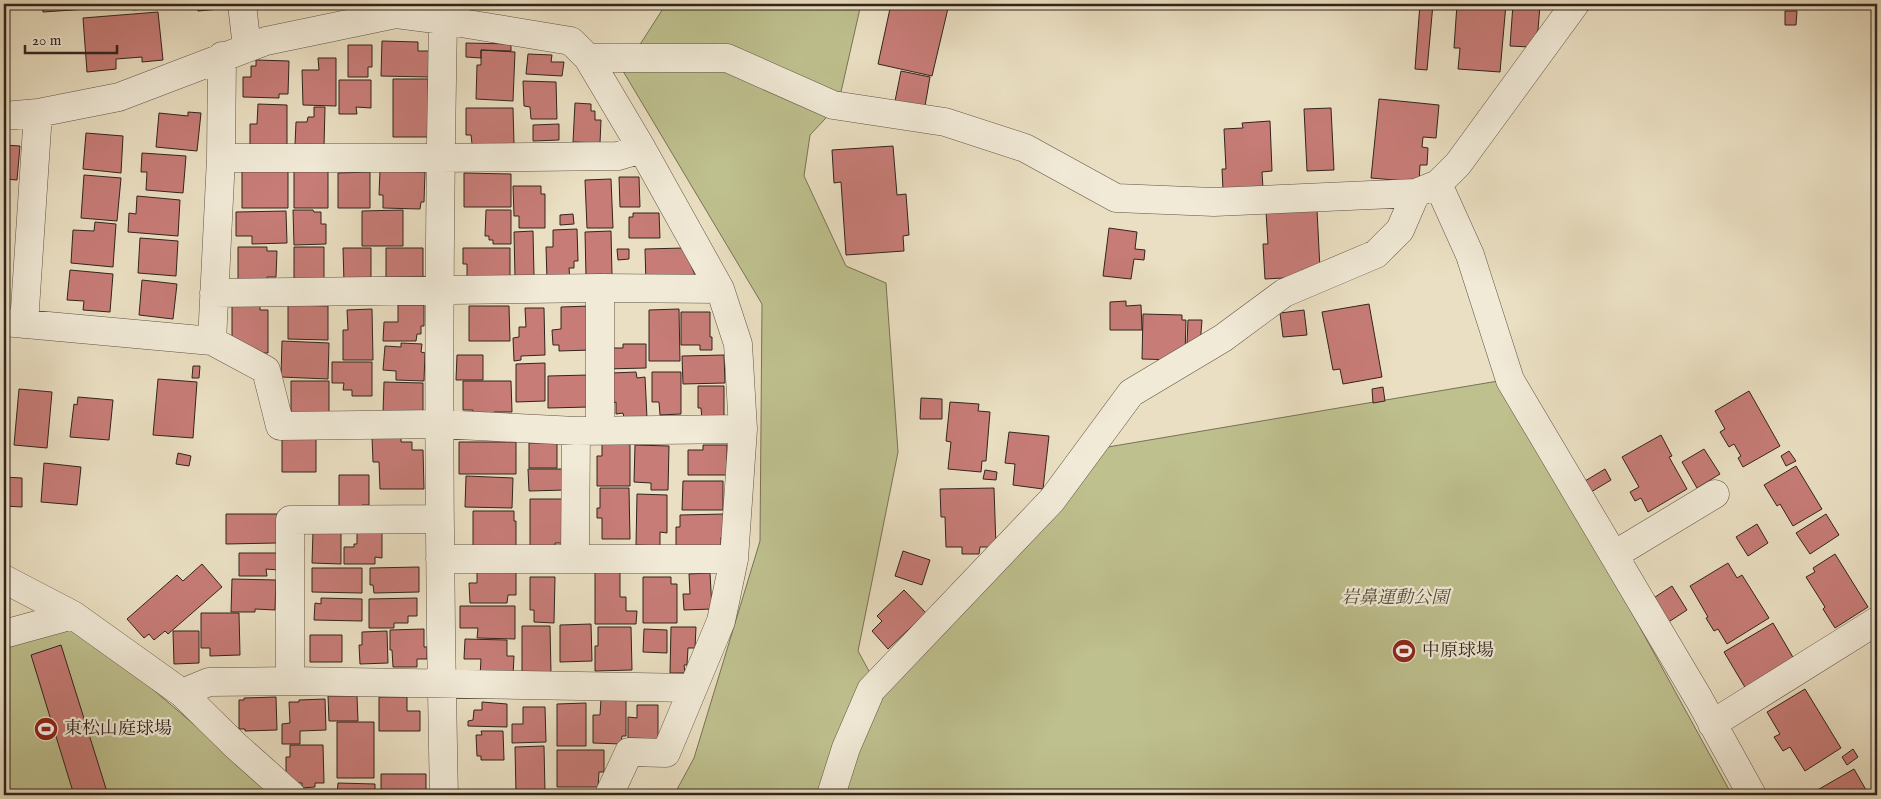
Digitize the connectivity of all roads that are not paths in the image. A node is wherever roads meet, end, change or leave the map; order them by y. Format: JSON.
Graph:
{"nodes":[{"id":1,"x":242,"y":4,"type":"edge"},
{"id":2,"x":1575,"y":4,"type":"edge"},
{"id":3,"x":443,"y":20,"type":"junction"},
{"id":4,"x":235,"y":52,"type":"junction"},
{"id":5,"x":588,"y":58,"type":"junction"},
{"id":6,"x":38,"y":112,"type":"junction"},
{"id":7,"x":4,"y":116,"type":"edge"},
{"id":8,"x":642,"y":150,"type":"junction"},
{"id":9,"x":221,"y":158,"type":"junction"},
{"id":10,"x":440,"y":158,"type":"junction"},
{"id":11,"x":1427,"y":188,"type":"junction"},
{"id":12,"x":600,"y":288,"type":"junction"},
{"id":13,"x":720,"y":289,"type":"junction"},
{"id":14,"x":441,"y":291,"type":"junction"},
{"id":15,"x":214,"y":293,"type":"junction"},
{"id":16,"x":14,"y":323,"type":"edge"},
{"id":17,"x":212,"y":341,"type":"junction"},
{"id":18,"x":439,"y":424,"type":"junction"},
{"id":19,"x":743,"y":429,"type":"junction"},
{"id":20,"x":588,"y":430,"type":"junction"},
{"id":21,"x":1715,"y":494,"type":"dead end"},
{"id":22,"x":439,"y":520,"type":"junction"},
{"id":23,"x":1614,"y":555,"type":"junction"},
{"id":24,"x":440,"y":559,"type":"junction"},
{"id":25,"x":575,"y":559,"type":"junction"},
{"id":26,"x":734,"y":559,"type":"junction"},
{"id":27,"x":4,"y":579,"type":"edge"},
{"id":28,"x":73,"y":615,"type":"junction"},
{"id":29,"x":1877,"y":621,"type":"edge"},
{"id":30,"x":4,"y":634,"type":"edge"},
{"id":31,"x":290,"y":680,"type":"junction"},
{"id":32,"x":442,"y":684,"type":"junction"},
{"id":33,"x":693,"y":688,"type":"junction"},
{"id":34,"x":182,"y":693,"type":"junction"},
{"id":35,"x":1712,"y":724,"type":"junction"},
{"id":36,"x":291,"y":795,"type":"edge"},
{"id":37,"x":444,"y":795,"type":"edge"},
{"id":38,"x":609,"y":795,"type":"edge"},
{"id":39,"x":831,"y":795,"type":"edge"},
{"id":40,"x":1752,"y":795,"type":"edge"}],
"edges":[{"from":1,"to":4,"type":"street"},
{"from":2,"to":11,"type":"street"},
{"from":3,"to":4,"type":"street"},
{"from":3,"to":5,"type":"street"},
{"from":3,"to":10,"type":"street"},
{"from":4,"to":6,"type":"street"},
{"from":4,"to":9,"type":"street"},
{"from":5,"to":8,"type":"street"},
{"from":5,"to":11,"type":"street"},
{"from":6,"to":7,"type":"street"},
{"from":6,"to":16,"type":"street"},
{"from":8,"to":10,"type":"street"},
{"from":8,"to":13,"type":"street"},
{"from":9,"to":10,"type":"street"},
{"from":9,"to":15,"type":"street"},
{"from":10,"to":14,"type":"street"},
{"from":11,"to":23,"type":"street"},
{"from":11,"to":39,"type":"street"},
{"from":12,"to":13,"type":"street"},
{"from":12,"to":14,"type":"street"},
{"from":12,"to":20,"type":"street"},
{"from":13,"to":19,"type":"street"},
{"from":14,"to":15,"type":"street"},
{"from":14,"to":18,"type":"street"},
{"from":15,"to":17,"type":"street"},
{"from":16,"to":17,"type":"street"},
{"from":17,"to":18,"type":"street"},
{"from":18,"to":20,"type":"street"},
{"from":18,"to":22,"type":"street"},
{"from":19,"to":20,"type":"street"},
{"from":19,"to":26,"type":"street"},
{"from":20,"to":25,"type":"street"},
{"from":21,"to":23,"type":"street"},
{"from":22,"to":24,"type":"street"},
{"from":22,"to":31,"type":"street"},
{"from":23,"to":35,"type":"street"},
{"from":24,"to":25,"type":"street"},
{"from":24,"to":32,"type":"street"},
{"from":25,"to":26,"type":"street"},
{"from":26,"to":33,"type":"street"},
{"from":27,"to":28,"type":"street"},
{"from":28,"to":30,"type":"street"},
{"from":28,"to":34,"type":"street"},
{"from":29,"to":35,"type":"street"},
{"from":31,"to":32,"type":"street"},
{"from":31,"to":34,"type":"street"},
{"from":32,"to":33,"type":"street"},
{"from":32,"to":37,"type":"street"},
{"from":33,"to":38,"type":"street"},
{"from":34,"to":36,"type":"street"},
{"from":35,"to":40,"type":"street"}]}
